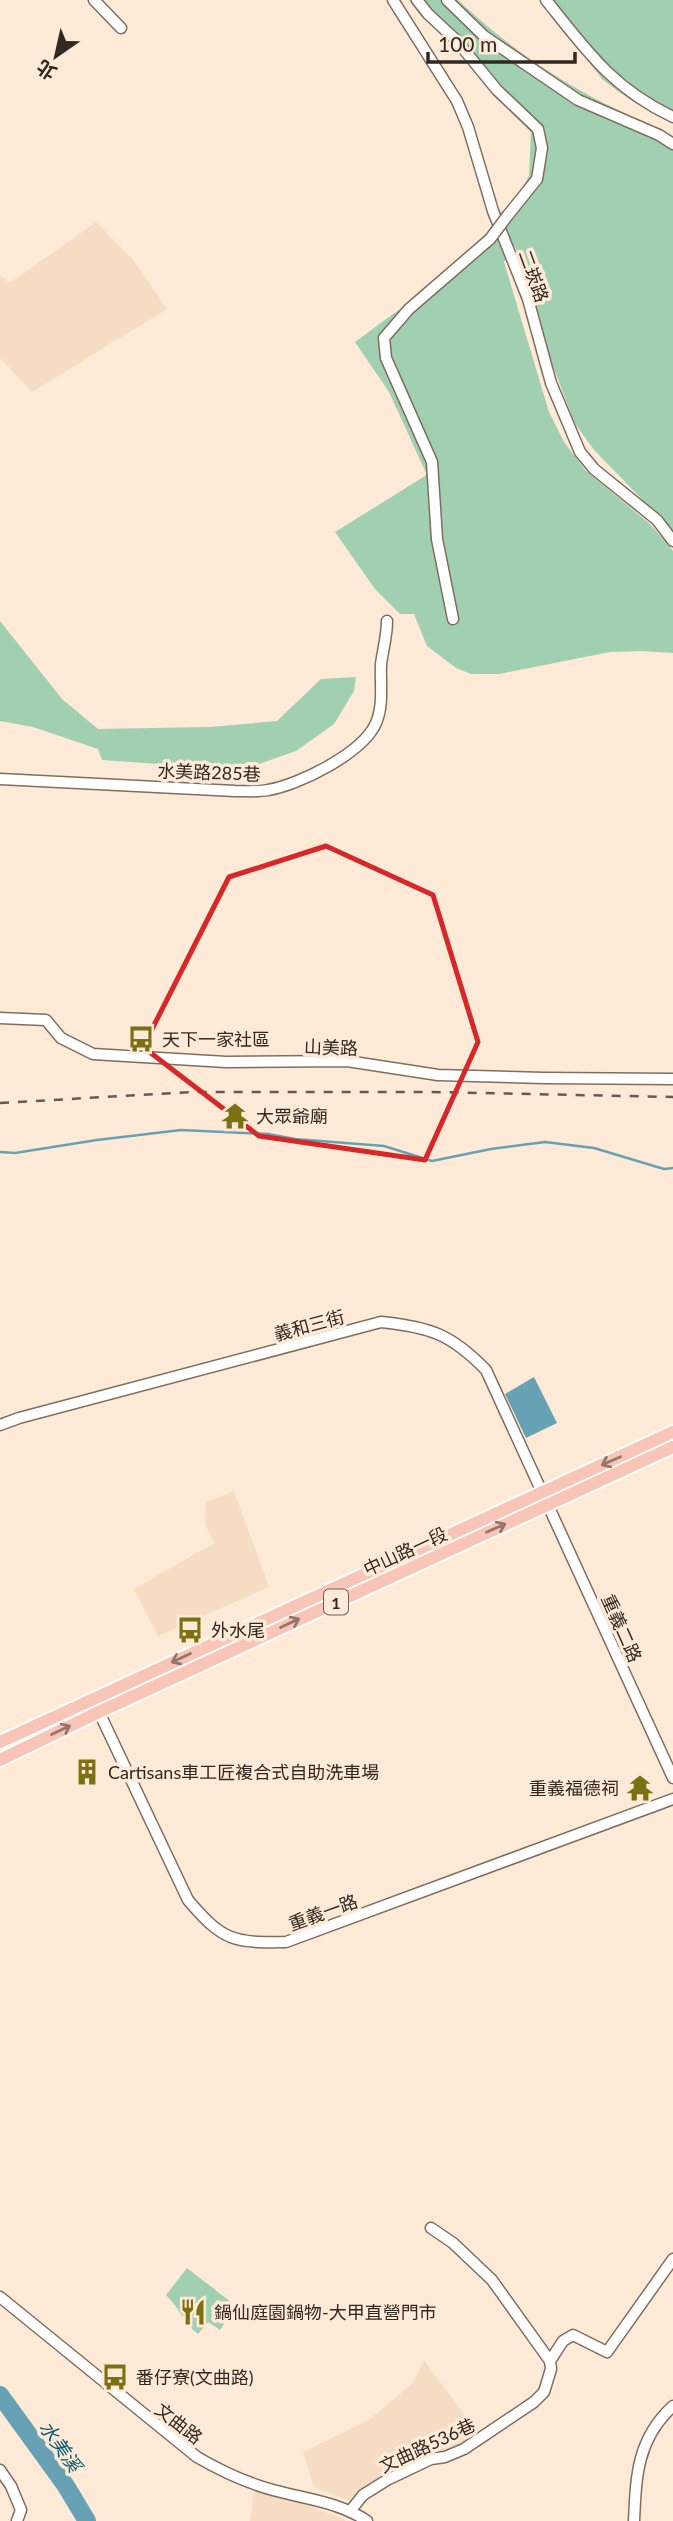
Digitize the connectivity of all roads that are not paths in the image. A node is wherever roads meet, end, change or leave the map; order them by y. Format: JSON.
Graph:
{"nodes":[{"id":1,"x":94,"y":0,"type":"edge"},
{"id":2,"x":393,"y":0,"type":"edge"},
{"id":3,"x":417,"y":0,"type":"edge"},
{"id":4,"x":447,"y":0,"type":"edge"},
{"id":5,"x":547,"y":0,"type":"edge"},
{"id":6,"x":121,"y":28,"type":"dead end"},
{"id":7,"x":673,"y":117,"type":"edge"},
{"id":8,"x":673,"y":144,"type":"edge"},
{"id":9,"x":673,"y":541,"type":"edge"},
{"id":10,"x":453,"y":619,"type":"dead end"},
{"id":11,"x":387,"y":621,"type":"dead end"},
{"id":12,"x":0,"y":779,"type":"edge"},
{"id":13,"x":0,"y":1018,"type":"edge"},
{"id":14,"x":673,"y":1079,"type":"edge"},
{"id":15,"x":0,"y":1425,"type":"edge"},
{"id":16,"x":673,"y":1432,"type":"edge"},
{"id":17,"x":673,"y":1447,"type":"edge"},
{"id":18,"x":543,"y":1491,"type":"junction"},
{"id":19,"x":549,"y":1505,"type":"junction"},
{"id":20,"x":99,"y":1712,"type":"junction"},
{"id":21,"x":0,"y":1742,"type":"edge"},
{"id":22,"x":0,"y":1760,"type":"edge"},
{"id":23,"x":673,"y":1778,"type":"edge"},
{"id":24,"x":673,"y":1799,"type":"edge"},
{"id":25,"x":430,"y":2228,"type":"dead end"},
{"id":26,"x":673,"y":2259,"type":"edge"},
{"id":27,"x":0,"y":2297,"type":"edge"},
{"id":28,"x":550,"y":2361,"type":"junction"},
{"id":29,"x":673,"y":2406,"type":"edge"},
{"id":30,"x":0,"y":2470,"type":"edge"},
{"id":31,"x":351,"y":2510,"type":"junction"},
{"id":32,"x":18,"y":2521,"type":"edge"},
{"id":33,"x":367,"y":2521,"type":"edge"},
{"id":34,"x":634,"y":2521,"type":"edge"}],
"edges":[{"from":1,"to":6,"type":"street"},
{"from":2,"to":9,"type":"street","name":"二崁路"},
{"from":3,"to":10,"type":"street","bridge":true},
{"from":4,"to":8,"type":"street"},
{"from":5,"to":7,"type":"street"},
{"from":11,"to":12,"type":"street","name":"水美路285巷"},
{"from":13,"to":14,"type":"street","name":"山美路"},
{"from":15,"to":18,"type":"street","name":"義和三街"},
{"from":16,"to":18,"type":"main road","name":"中山路一段","number":"1","one_way":true},
{"from":17,"to":19,"type":"main road","name":"中山路一段","number":"1"},
{"from":18,"to":19,"type":"street","name":"重義二路"},
{"from":18,"to":21,"type":"main road","name":"中山路一段","number":"1","one_way":true},
{"from":20,"to":19,"type":"main road","name":"中山路一段","number":"1","one_way":true},
{"from":19,"to":23,"type":"street","name":"重義二路"},
{"from":22,"to":20,"type":"main road","name":"中山路一段","number":"1","one_way":true},
{"from":20,"to":24,"type":"street","name":"重義一路"},
{"from":25,"to":28,"type":"street"},
{"from":26,"to":28,"type":"street","name":"文曲路536巷"},
{"from":27,"to":31,"type":"street","name":"文曲路"},
{"from":28,"to":31,"type":"street","name":"文曲路536巷"},
{"from":29,"to":34,"type":"street"},
{"from":30,"to":32,"type":"street"},
{"from":31,"to":33,"type":"street","name":"文曲路"}]}
